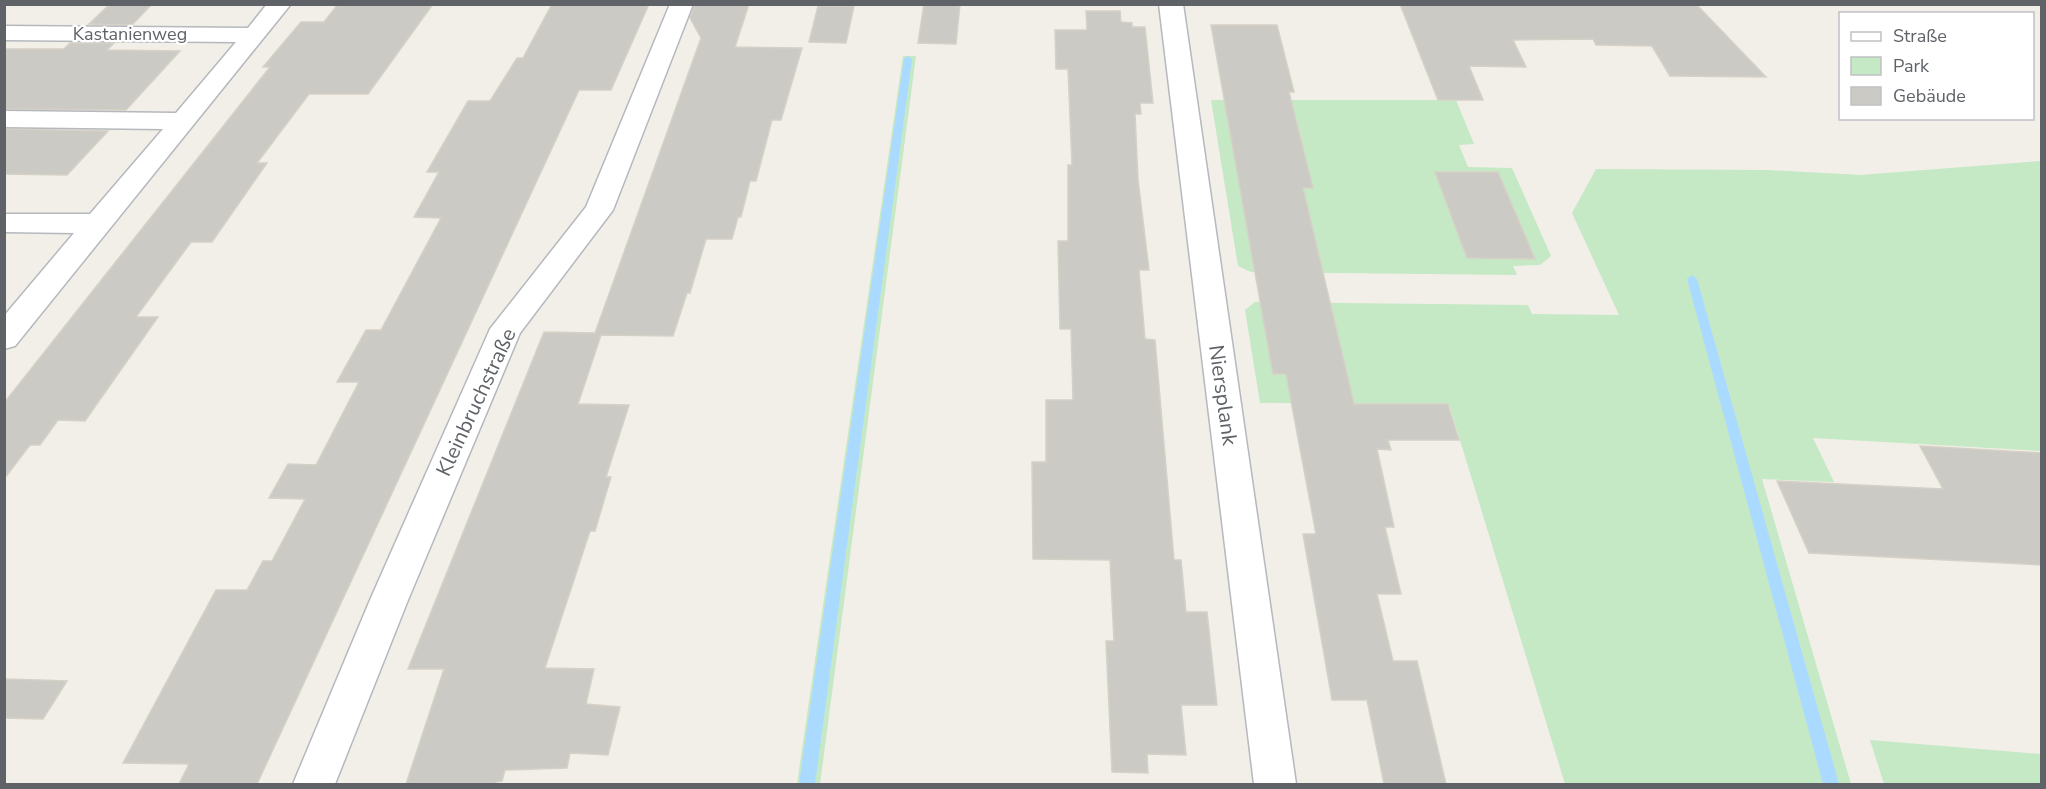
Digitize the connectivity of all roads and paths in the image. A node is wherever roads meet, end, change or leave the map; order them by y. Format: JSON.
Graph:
{"nodes":[{"id":1,"x":280,"y":4,"type":"edge"},
{"id":2,"x":682,"y":4,"type":"edge"},
{"id":3,"x":1171,"y":4,"type":"edge"},
{"id":4,"x":4,"y":33,"type":"edge"},
{"id":5,"x":255,"y":35,"type":"junction"},
{"id":6,"x":4,"y":119,"type":"edge"},
{"id":7,"x":182,"y":121,"type":"junction"},
{"id":8,"x":4,"y":223,"type":"edge"},
{"id":9,"x":100,"y":224,"type":"junction"},
{"id":10,"x":4,"y":338,"type":"edge"},
{"id":11,"x":314,"y":784,"type":"edge"},
{"id":12,"x":1275,"y":784,"type":"edge"}],
"edges":[{"from":1,"to":5,"type":"street"},
{"from":2,"to":11,"type":"street","name":"Kleinbruchstraße"},
{"from":3,"to":12,"type":"street","name":"Niersplank"},
{"from":4,"to":5,"type":"street","name":"Kastanienweg"},
{"from":5,"to":7,"type":"street"},
{"from":6,"to":7,"type":"street"},
{"from":7,"to":9,"type":"street"},
{"from":8,"to":9,"type":"street"},
{"from":9,"to":10,"type":"street"}]}
